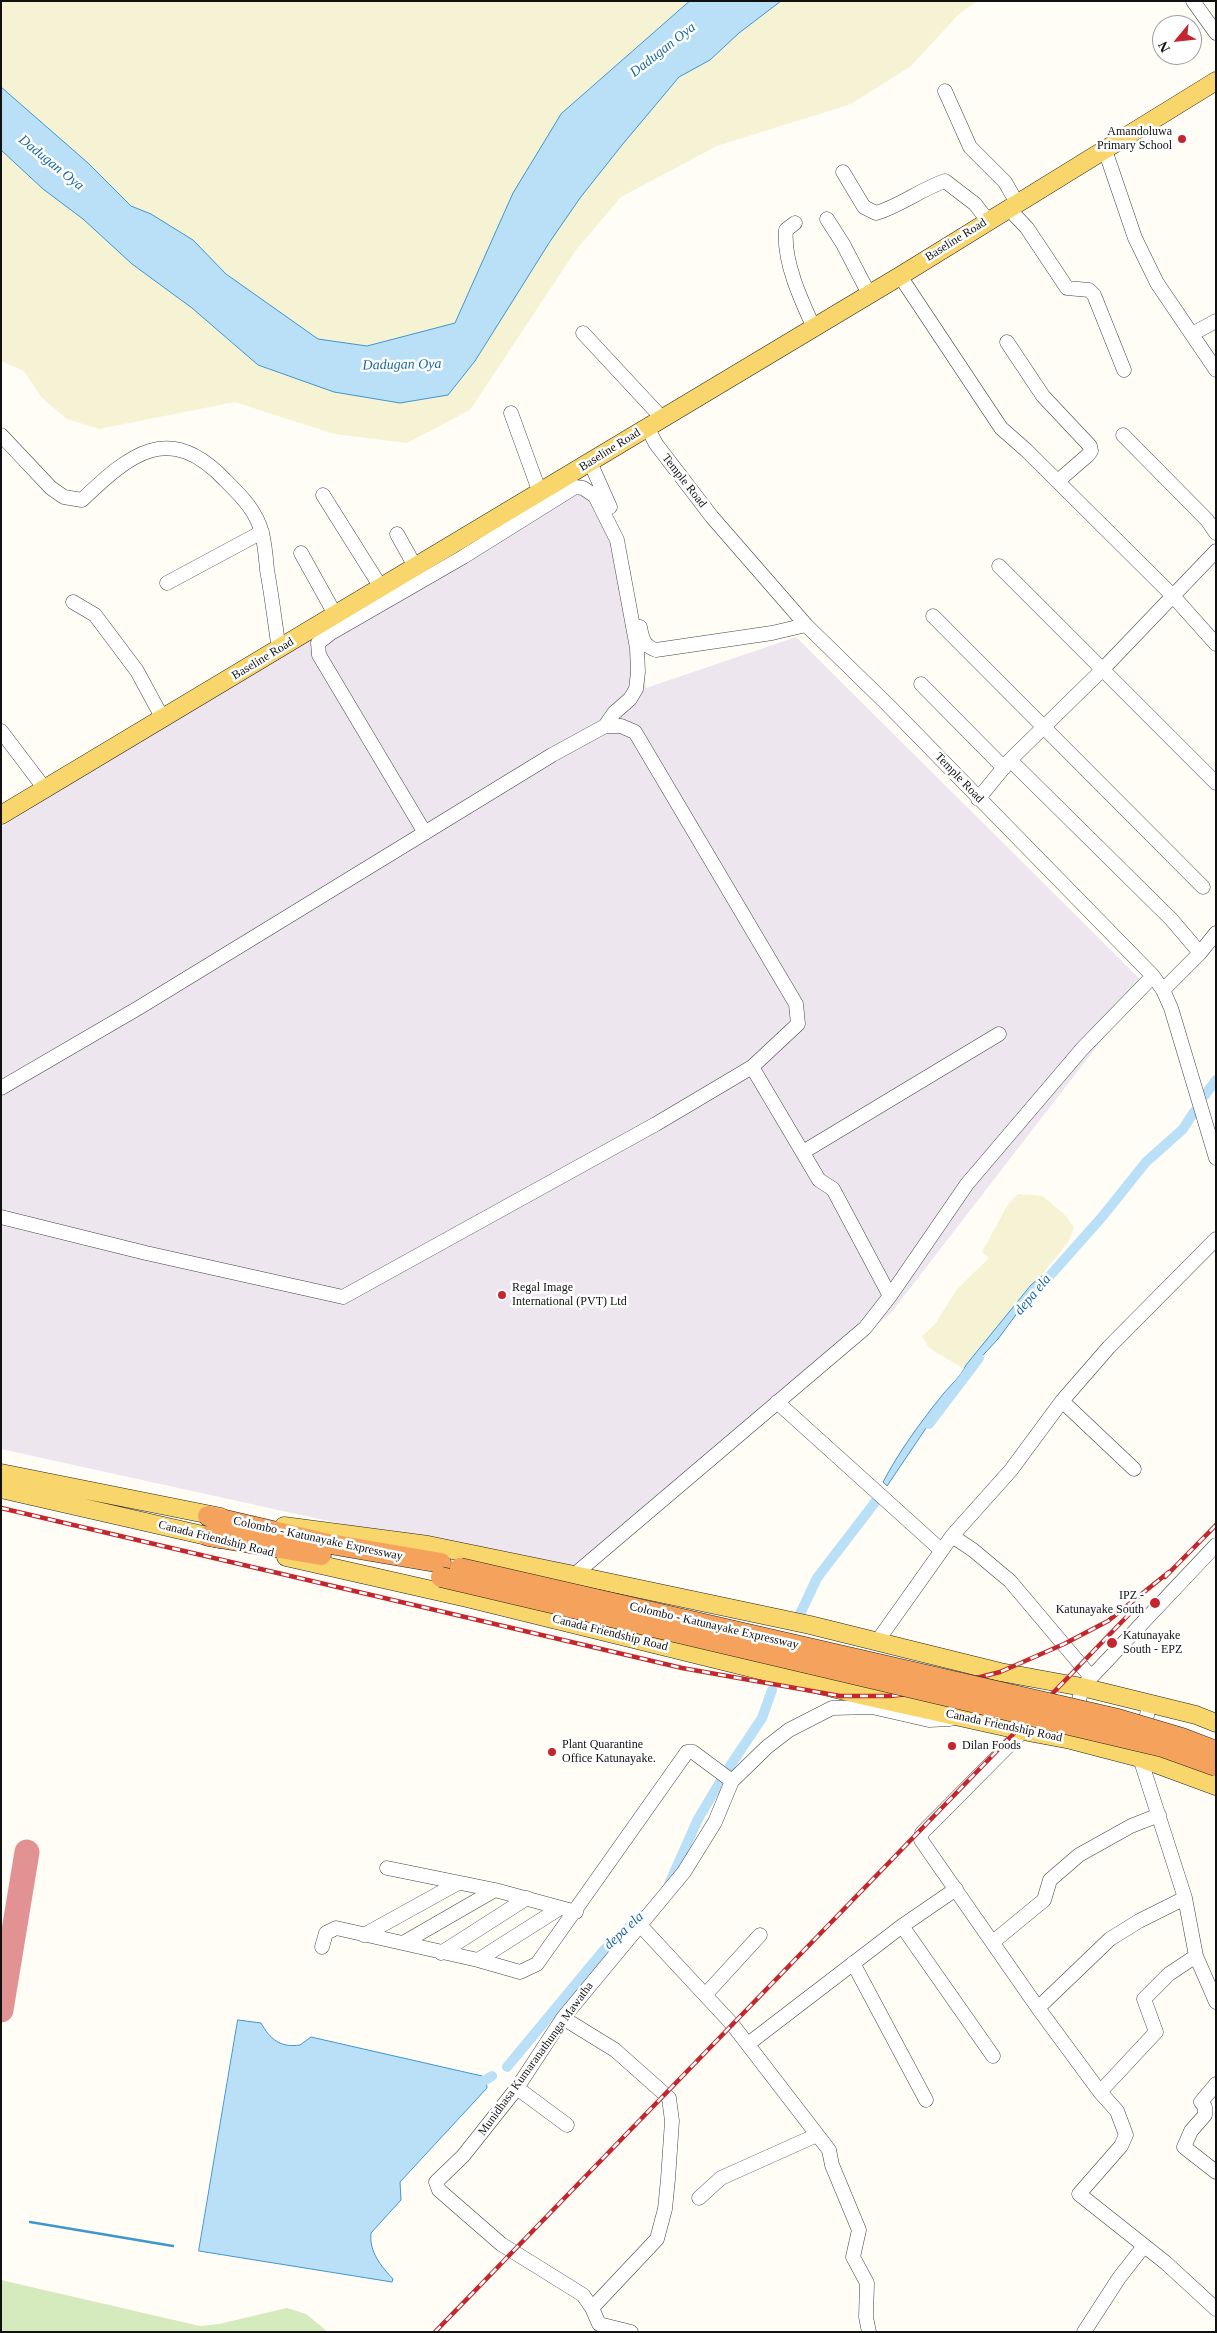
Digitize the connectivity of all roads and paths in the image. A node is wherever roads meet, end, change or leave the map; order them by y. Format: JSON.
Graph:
{"nodes":[{"id":1,"x":1193,"y":1,"type":"edge"},
{"id":2,"x":1216,"y":33,"type":"edge"},
{"id":3,"x":1216,"y":81,"type":"edge"},
{"id":4,"x":945,"y":91,"type":"dead end"},
{"id":5,"x":1105,"y":150,"type":"junction"},
{"id":6,"x":843,"y":172,"type":"dead end"},
{"id":7,"x":1012,"y":206,"type":"junction"},
{"id":8,"x":827,"y":220,"type":"dead end"},
{"id":9,"x":988,"y":221,"type":"junction"},
{"id":10,"x":795,"y":223,"type":"dead end"},
{"id":11,"x":900,"y":276,"type":"junction"},
{"id":12,"x":870,"y":294,"type":"junction"},
{"id":13,"x":1216,"y":321,"type":"edge"},
{"id":14,"x":814,"y":328,"type":"junction"},
{"id":15,"x":583,"y":333,"type":"dead end"},
{"id":16,"x":1192,"y":334,"type":"junction"},
{"id":17,"x":1007,"y":342,"type":"dead end"},
{"id":18,"x":1124,"y":370,"type":"dead end"},
{"id":19,"x":1216,"y":370,"type":"edge"},
{"id":20,"x":511,"y":413,"type":"dead end"},
{"id":21,"x":654,"y":422,"type":"junction"},
{"id":22,"x":1,"y":435,"type":"edge"},
{"id":23,"x":1123,"y":435,"type":"dead end"},
{"id":24,"x":590,"y":462,"type":"junction"},
{"id":25,"x":1058,"y":481,"type":"junction"},
{"id":26,"x":540,"y":492,"type":"junction"},
{"id":27,"x":323,"y":494,"type":"dead end"},
{"id":28,"x":262,"y":532,"type":"junction"},
{"id":29,"x":1216,"y":533,"type":"edge"},
{"id":30,"x":397,"y":534,"type":"dead end"},
{"id":31,"x":1216,"y":551,"type":"edge"},
{"id":32,"x":301,"y":553,"type":"dead end"},
{"id":33,"x":999,"y":566,"type":"dead end"},
{"id":34,"x":416,"y":568,"type":"junction"},
{"id":35,"x":167,"y":583,"type":"dead end"},
{"id":36,"x":382,"y":589,"type":"junction"},
{"id":37,"x":1173,"y":596,"type":"junction"},
{"id":38,"x":73,"y":602,"type":"dead end"},
{"id":39,"x":336,"y":616,"type":"junction"},
{"id":40,"x":933,"y":616,"type":"dead end"},
{"id":41,"x":806,"y":625,"type":"junction"},
{"id":42,"x":1216,"y":643,"type":"edge"},
{"id":43,"x":280,"y":650,"type":"junction"},
{"id":44,"x":1101,"y":671,"type":"junction"},
{"id":45,"x":921,"y":684,"type":"dead end"},
{"id":46,"x":163,"y":719,"type":"junction"},
{"id":47,"x":605,"y":726,"type":"junction"},
{"id":48,"x":1043,"y":727,"type":"junction"},
{"id":49,"x":1,"y":731,"type":"edge"},
{"id":50,"x":1007,"y":764,"type":"junction"},
{"id":51,"x":1216,"y":783,"type":"edge"},
{"id":52,"x":45,"y":789,"type":"junction"},
{"id":53,"x":978,"y":799,"type":"junction"},
{"id":54,"x":1,"y":815,"type":"edge"},
{"id":55,"x":425,"y":833,"type":"junction"},
{"id":56,"x":1203,"y":887,"type":"dead end"},
{"id":57,"x":1216,"y":933,"type":"edge"},
{"id":58,"x":1200,"y":953,"type":"junction"},
{"id":59,"x":1153,"y":976,"type":"junction"},
{"id":60,"x":1163,"y":990,"type":"junction"},
{"id":61,"x":999,"y":1034,"type":"dead end"},
{"id":62,"x":752,"y":1067,"type":"junction"},
{"id":63,"x":1,"y":1088,"type":"edge"},
{"id":64,"x":803,"y":1152,"type":"junction"},
{"id":65,"x":1216,"y":1158,"type":"edge"},
{"id":66,"x":1,"y":1217,"type":"edge"},
{"id":67,"x":1216,"y":1239,"type":"edge"},
{"id":68,"x":890,"y":1296,"type":"junction"},
{"id":69,"x":1062,"y":1401,"type":"junction"},
{"id":70,"x":777,"y":1402,"type":"junction"},
{"id":71,"x":1134,"y":1469,"type":"dead end"},
{"id":72,"x":1,"y":1473,"type":"edge"},
{"id":73,"x":1,"y":1489,"type":"edge"},
{"id":74,"x":208,"y":1516,"type":"junction"},
{"id":75,"x":208,"y":1536,"type":"junction"},
{"id":76,"x":952,"y":1536,"type":"junction"},
{"id":77,"x":1216,"y":1545,"type":"edge"},
{"id":78,"x":941,"y":1550,"type":"junction"},
{"id":79,"x":441,"y":1570,"type":"junction"},
{"id":80,"x":574,"y":1574,"type":"junction"},
{"id":81,"x":876,"y":1643,"type":"junction"},
{"id":82,"x":1086,"y":1682,"type":"junction"},
{"id":83,"x":1149,"y":1703,"type":"junction"},
{"id":84,"x":956,"y":1716,"type":"junction"},
{"id":85,"x":1216,"y":1723,"type":"edge"},
{"id":86,"x":1023,"y":1731,"type":"junction"},
{"id":87,"x":1071,"y":1740,"type":"junction"},
{"id":88,"x":1216,"y":1751,"type":"edge"},
{"id":89,"x":1140,"y":1758,"type":"junction"},
{"id":90,"x":1216,"y":1766,"type":"edge"},
{"id":91,"x":732,"y":1781,"type":"junction"},
{"id":92,"x":1216,"y":1786,"type":"edge"},
{"id":93,"x":1159,"y":1815,"type":"junction"},
{"id":94,"x":387,"y":1868,"type":"dead end"},
{"id":95,"x":458,"y":1883,"type":"junction"},
{"id":96,"x":956,"y":1889,"type":"junction"},
{"id":97,"x":494,"y":1890,"type":"junction"},
{"id":98,"x":527,"y":1898,"type":"junction"},
{"id":99,"x":1185,"y":1898,"type":"junction"},
{"id":100,"x":560,"y":1908,"type":"junction"},
{"id":101,"x":576,"y":1912,"type":"junction"},
{"id":102,"x":639,"y":1924,"type":"junction"},
{"id":103,"x":902,"y":1926,"type":"junction"},
{"id":104,"x":364,"y":1935,"type":"junction"},
{"id":105,"x":760,"y":1935,"type":"dead end"},
{"id":106,"x":993,"y":1942,"type":"junction"},
{"id":107,"x":403,"y":1943,"type":"junction"},
{"id":108,"x":322,"y":1947,"type":"dead end"},
{"id":109,"x":441,"y":1953,"type":"junction"},
{"id":110,"x":1196,"y":1956,"type":"junction"},
{"id":111,"x":478,"y":1960,"type":"junction"},
{"id":112,"x":853,"y":1963,"type":"junction"},
{"id":113,"x":706,"y":1994,"type":"junction"},
{"id":114,"x":1216,"y":2002,"type":"edge"},
{"id":115,"x":1038,"y":2008,"type":"junction"},
{"id":116,"x":563,"y":2018,"type":"junction"},
{"id":117,"x":748,"y":2044,"type":"junction"},
{"id":118,"x":993,"y":2056,"type":"dead end"},
{"id":119,"x":1216,"y":2084,"type":"edge"},
{"id":120,"x":517,"y":2088,"type":"junction"},
{"id":121,"x":1100,"y":2092,"type":"junction"},
{"id":122,"x":926,"y":2100,"type":"dead end"},
{"id":123,"x":567,"y":2124,"type":"dead end"},
{"id":124,"x":818,"y":2135,"type":"junction"},
{"id":125,"x":1216,"y":2172,"type":"edge"},
{"id":126,"x":699,"y":2198,"type":"dead end"},
{"id":127,"x":1144,"y":2246,"type":"junction"},
{"id":128,"x":592,"y":2308,"type":"junction"},
{"id":129,"x":1216,"y":2309,"type":"edge"},
{"id":130,"x":631,"y":2332,"type":"edge"},
{"id":131,"x":869,"y":2332,"type":"edge"},
{"id":132,"x":1084,"y":2332,"type":"edge"}],
"edges":[{"from":1,"to":2,"type":"street"},
{"from":3,"to":5,"type":"main road","name":"Baseline Road"},
{"from":4,"to":7,"type":"street"},
{"from":5,"to":7,"type":"main road","name":"Baseline Road"},
{"from":5,"to":16,"type":"street"},
{"from":6,"to":9,"type":"street"},
{"from":7,"to":9,"type":"main road","name":"Baseline Road"},
{"from":7,"to":18,"type":"street"},
{"from":8,"to":12,"type":"street"},
{"from":9,"to":11,"type":"main road","name":"Baseline Road"},
{"from":10,"to":14,"type":"street"},
{"from":11,"to":12,"type":"main road","name":"Baseline Road"},
{"from":11,"to":25,"type":"street"},
{"from":12,"to":14,"type":"main road","name":"Baseline Road"},
{"from":13,"to":16,"type":"street"},
{"from":14,"to":21,"type":"main road","name":"Baseline Road"},
{"from":15,"to":21,"type":"street","name":"Temple Road"},
{"from":16,"to":19,"type":"street"},
{"from":17,"to":25,"type":"street"},
{"from":20,"to":26,"type":"street"},
{"from":21,"to":24,"type":"main road","name":"Baseline Road"},
{"from":21,"to":41,"type":"street","name":"Temple Road"},
{"from":22,"to":28,"type":"street"},
{"from":23,"to":29,"type":"street"},
{"from":24,"to":26,"type":"main road","name":"Baseline Road"},
{"from":24,"to":41,"type":"street"},
{"from":25,"to":37,"type":"street"},
{"from":26,"to":34,"type":"main road","name":"Baseline Road"},
{"from":27,"to":36,"type":"street"},
{"from":28,"to":35,"type":"street"},
{"from":28,"to":43,"type":"street"},
{"from":30,"to":34,"type":"street"},
{"from":31,"to":37,"type":"street"},
{"from":32,"to":39,"type":"street"},
{"from":33,"to":44,"type":"street"},
{"from":34,"to":36,"type":"main road","name":"Baseline Road"},
{"from":36,"to":39,"type":"main road","name":"Baseline Road"},
{"from":37,"to":42,"type":"street"},
{"from":37,"to":44,"type":"street"},
{"from":38,"to":46,"type":"street"},
{"from":39,"to":43,"type":"main road","name":"Baseline Road"},
{"from":40,"to":48,"type":"street"},
{"from":41,"to":53,"type":"street","name":"Temple Road"},
{"from":43,"to":46,"type":"main road","name":"Baseline Road"},
{"from":44,"to":48,"type":"street"},
{"from":44,"to":51,"type":"street"},
{"from":45,"to":50,"type":"street"},
{"from":46,"to":52,"type":"main road","name":"Baseline Road"},
{"from":47,"to":55,"type":"street"},
{"from":47,"to":55,"type":"street"},
{"from":47,"to":62,"type":"street"},
{"from":48,"to":50,"type":"street"},
{"from":48,"to":56,"type":"street"},
{"from":49,"to":52,"type":"street"},
{"from":50,"to":53,"type":"street"},
{"from":50,"to":58,"type":"street"},
{"from":52,"to":54,"type":"main road","name":"Baseline Road"},
{"from":53,"to":59,"type":"street","name":"Temple Road"},
{"from":55,"to":63,"type":"street"},
{"from":57,"to":58,"type":"street"},
{"from":58,"to":60,"type":"street"},
{"from":59,"to":60,"type":"street","name":"Temple Road"},
{"from":59,"to":68,"type":"street"},
{"from":60,"to":65,"type":"street","name":"Temple Road"},
{"from":61,"to":64,"type":"street"},
{"from":62,"to":64,"type":"street"},
{"from":62,"to":66,"type":"street"},
{"from":64,"to":68,"type":"street"},
{"from":67,"to":69,"type":"street"},
{"from":68,"to":70,"type":"street"},
{"from":69,"to":71,"type":"street"},
{"from":69,"to":76,"type":"street"},
{"from":70,"to":78,"type":"street"},
{"from":70,"to":80,"type":"street"},
{"from":72,"to":74,"type":"main road","name":"Canada Friendship Road"},
{"from":73,"to":75,"type":"main road","name":"Canada Friendship Road"},
{"from":74,"to":79,"type":"highway","name":"Colombo - Katunayake Expressway"},
{"from":74,"to":80,"type":"main road","name":"Canada Friendship Road"},
{"from":75,"to":79,"type":"highway","name":"Colombo - Katunayake Expressway"},
{"from":75,"to":84,"type":"main road","name":"Canada Friendship Road"},
{"from":76,"to":78,"type":"street"},
{"from":76,"to":82,"type":"street"},
{"from":77,"to":82,"type":"street"},
{"from":78,"to":81,"type":"street"},
{"from":79,"to":88,"type":"highway","name":"Colombo - Katunayake Expressway","bridge":true},
{"from":79,"to":90,"type":"highway","name":"Colombo - Katunayake Expressway","bridge":true},
{"from":80,"to":81,"type":"main road","name":"Canada Friendship Road"},
{"from":81,"to":82,"type":"main road","name":"Canada Friendship Road"},
{"from":82,"to":83,"type":"main road","name":"Canada Friendship Road"},
{"from":82,"to":87,"type":"street"},
{"from":83,"to":85,"type":"main road","name":"Canada Friendship Road"},
{"from":83,"to":89,"type":"street"},
{"from":84,"to":86,"type":"main road","name":"Canada Friendship Road"},
{"from":84,"to":91,"type":"street","name":"Munidhasa Kumaranathunga Mawatha"},
{"from":86,"to":87,"type":"main road","name":"Canada Friendship Road"},
{"from":86,"to":96,"type":"street"},
{"from":87,"to":89,"type":"main road","name":"Canada Friendship Road"},
{"from":89,"to":92,"type":"main road","name":"Canada Friendship Road"},
{"from":89,"to":93,"type":"street"},
{"from":91,"to":101,"type":"street"},
{"from":91,"to":102,"type":"street","name":"Munidhasa Kumaranathunga Mawatha"},
{"from":93,"to":99,"type":"street"},
{"from":93,"to":106,"type":"street"},
{"from":94,"to":95,"type":"street"},
{"from":95,"to":97,"type":"street"},
{"from":95,"to":104,"type":"street"},
{"from":96,"to":103,"type":"street"},
{"from":96,"to":106,"type":"street"},
{"from":97,"to":98,"type":"street"},
{"from":97,"to":107,"type":"street"},
{"from":98,"to":100,"type":"street"},
{"from":98,"to":109,"type":"street"},
{"from":99,"to":110,"type":"street"},
{"from":99,"to":115,"type":"street"},
{"from":100,"to":101,"type":"street"},
{"from":100,"to":111,"type":"street"},
{"from":101,"to":111,"type":"street"},
{"from":102,"to":113,"type":"street"},
{"from":102,"to":116,"type":"street","name":"Munidhasa Kumaranathunga Mawatha"},
{"from":103,"to":112,"type":"street"},
{"from":103,"to":118,"type":"street"},
{"from":104,"to":107,"type":"street"},
{"from":104,"to":108,"type":"street"},
{"from":105,"to":113,"type":"street"},
{"from":106,"to":115,"type":"street"},
{"from":107,"to":109,"type":"street"},
{"from":109,"to":111,"type":"street"},
{"from":110,"to":114,"type":"street"},
{"from":110,"to":121,"type":"street"},
{"from":112,"to":117,"type":"street"},
{"from":112,"to":122,"type":"street"},
{"from":113,"to":117,"type":"street"},
{"from":115,"to":121,"type":"street"},
{"from":116,"to":120,"type":"street","name":"Munidhasa Kumaranathunga Mawatha"},
{"from":116,"to":128,"type":"street"},
{"from":117,"to":124,"type":"street"},
{"from":119,"to":125,"type":"street"},
{"from":120,"to":123,"type":"street"},
{"from":120,"to":128,"type":"street","name":"Munidhasa Kumaranathunga Mawatha"},
{"from":121,"to":127,"type":"street"},
{"from":124,"to":126,"type":"street"},
{"from":124,"to":131,"type":"street"},
{"from":127,"to":129,"type":"street"},
{"from":127,"to":132,"type":"street"},
{"from":128,"to":130,"type":"street","name":"Munidhasa Kumaranathunga Mawatha"}]}
